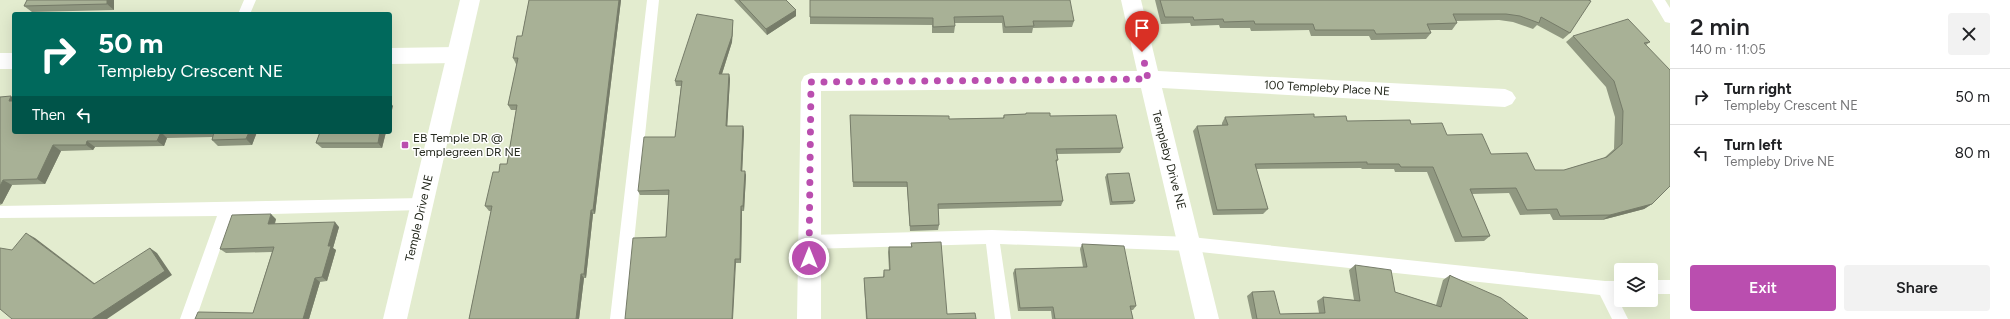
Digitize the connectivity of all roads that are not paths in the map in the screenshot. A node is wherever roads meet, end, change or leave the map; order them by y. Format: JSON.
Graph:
{"nodes":[{"id":1,"x":250,"y":0,"type":"edge"},
{"id":2,"x":470,"y":0,"type":"edge"},
{"id":3,"x":652,"y":0,"type":"edge"},
{"id":4,"x":1131,"y":0,"type":"edge"},
{"id":5,"x":1658,"y":0,"type":"edge"},
{"id":6,"x":245,"y":12,"type":"edge"},
{"id":7,"x":1670,"y":18,"type":"edge"},
{"id":8,"x":457,"y":55,"type":"junction"},
{"id":9,"x":392,"y":56,"type":"edge"},
{"id":10,"x":0,"y":61,"type":"edge"},
{"id":11,"x":12,"y":61,"type":"edge"},
{"id":12,"x":1148,"y":79,"type":"junction"},
{"id":13,"x":1505,"y":98,"type":"dead end"},
{"id":14,"x":422,"y":204,"type":"junction"},
{"id":15,"x":227,"y":208,"type":"junction"},
{"id":16,"x":0,"y":212,"type":"edge"},
{"id":17,"x":992,"y":237,"type":"junction"},
{"id":18,"x":809,"y":242,"type":"junction"},
{"id":19,"x":1191,"y":244,"type":"junction"},
{"id":20,"x":1670,"y":287,"type":"edge"},
{"id":21,"x":1605,"y":288,"type":"junction"},
{"id":22,"x":1614,"y":288,"type":"edge"},
{"id":23,"x":1658,"y":288,"type":"edge"},
{"id":24,"x":188,"y":319,"type":"edge"},
{"id":25,"x":395,"y":319,"type":"edge"},
{"id":26,"x":618,"y":319,"type":"edge"},
{"id":27,"x":809,"y":319,"type":"edge"},
{"id":28,"x":1002,"y":319,"type":"edge"},
{"id":29,"x":1208,"y":319,"type":"edge"},
{"id":30,"x":1620,"y":319,"type":"edge"}],
"edges":[{"from":1,"to":6,"type":"lane"},
{"from":2,"to":8,"type":"street","name":"Temple Drive NE"},
{"from":3,"to":26,"type":"lane"},
{"from":4,"to":12,"type":"street","name":"Templeby Drive NE"},
{"from":5,"to":7,"type":"lane"},
{"from":8,"to":9,"type":"street"},
{"from":8,"to":14,"type":"street","name":"Temple Drive NE"},
{"from":10,"to":11,"type":"street"},
{"from":12,"to":13,"type":"street","name":"100 Templeby Place NE"},
{"from":12,"to":18,"type":"street","name":"100 Templeby Place NE"},
{"from":12,"to":19,"type":"street","name":"Templeby Drive NE"},
{"from":14,"to":15,"type":"lane"},
{"from":14,"to":25,"type":"street","name":"Temple Drive NE"},
{"from":15,"to":16,"type":"lane"},
{"from":15,"to":24,"type":"lane"},
{"from":17,"to":18,"type":"lane"},
{"from":17,"to":19,"type":"lane"},
{"from":17,"to":28,"type":"lane"},
{"from":18,"to":27,"type":"street"},
{"from":19,"to":21,"type":"lane"},
{"from":19,"to":29,"type":"street","name":"Templeby Drive NE"},
{"from":20,"to":23,"type":"lane"},
{"from":21,"to":22,"type":"lane"},
{"from":21,"to":30,"type":"lane"}]}
